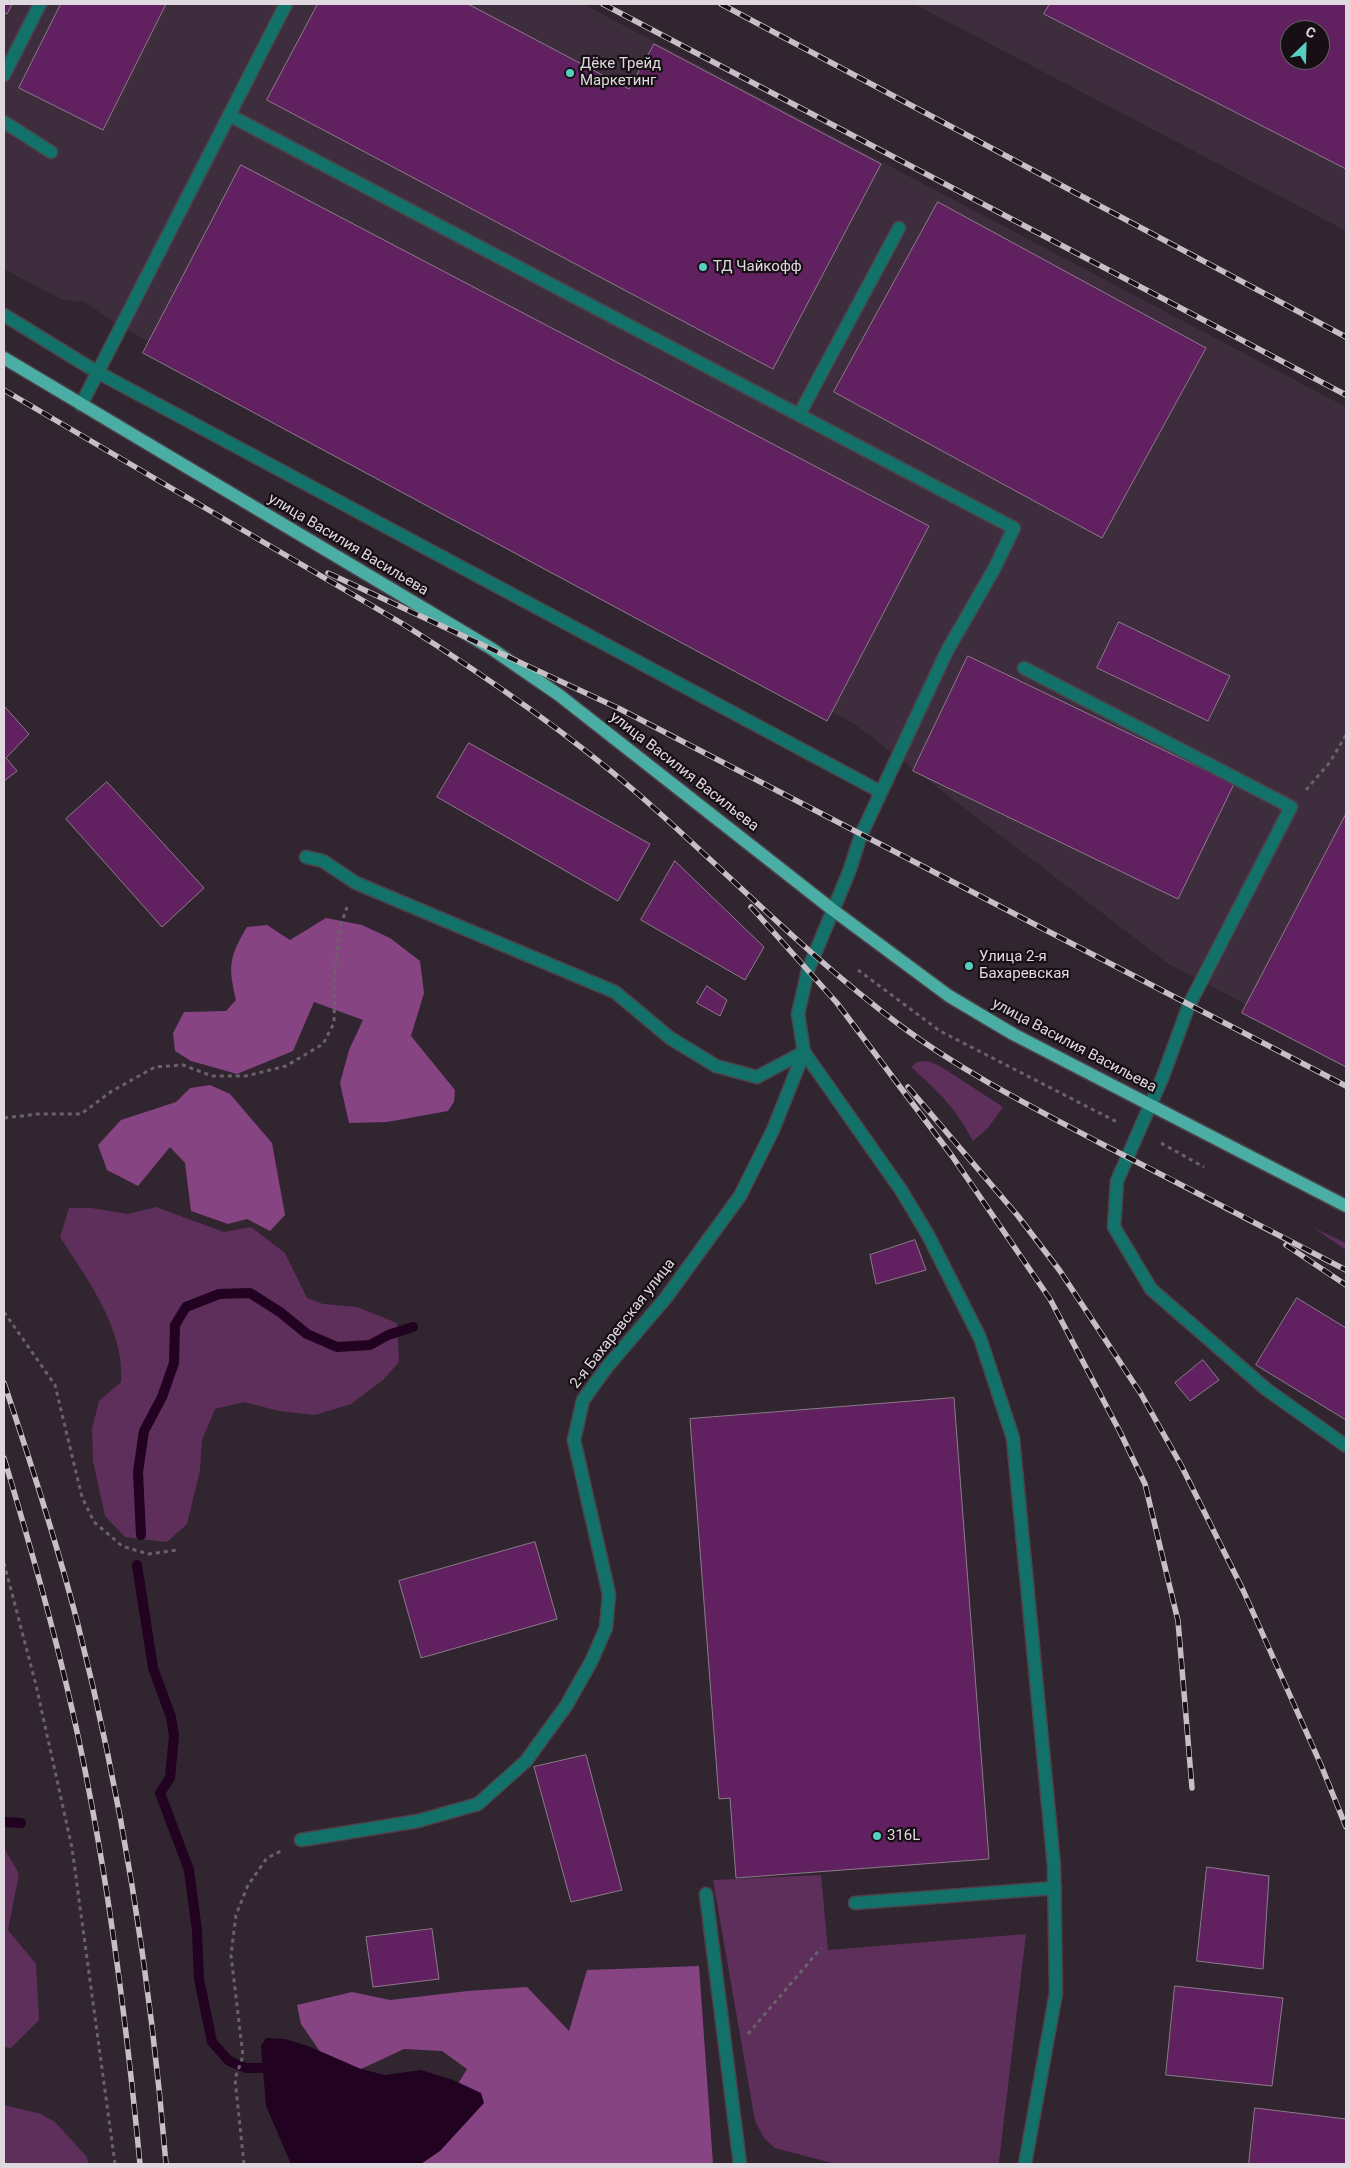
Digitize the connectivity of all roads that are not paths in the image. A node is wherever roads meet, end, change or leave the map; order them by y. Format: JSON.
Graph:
{"nodes":[{"id":1,"x":40,"y":4,"type":"edge"},
{"id":2,"x":286,"y":4,"type":"edge"},
{"id":3,"x":4,"y":75,"type":"edge"},
{"id":4,"x":229,"y":115,"type":"junction"},
{"id":5,"x":4,"y":122,"type":"edge"},
{"id":6,"x":51,"y":152,"type":"dead end"},
{"id":7,"x":899,"y":228,"type":"dead end"},
{"id":8,"x":4,"y":315,"type":"edge"},
{"id":9,"x":4,"y":358,"type":"edge"},
{"id":10,"x":97,"y":372,"type":"junction"},
{"id":11,"x":81,"y":404,"type":"junction"},
{"id":12,"x":799,"y":415,"type":"junction"},
{"id":13,"x":1024,"y":668,"type":"dead end"},
{"id":14,"x":881,"y":792,"type":"junction"},
{"id":15,"x":306,"y":857,"type":"dead end"},
{"id":16,"x":832,"y":910,"type":"junction"},
{"id":17,"x":804,"y":1052,"type":"junction"},
{"id":18,"x":1149,"y":1105,"type":"junction"},
{"id":19,"x":1346,"y":1206,"type":"edge"},
{"id":20,"x":1346,"y":1446,"type":"edge"},
{"id":21,"x":301,"y":1840,"type":"road end"},
{"id":22,"x":1054,"y":1888,"type":"junction"},
{"id":23,"x":706,"y":1894,"type":"dead end"},
{"id":24,"x":855,"y":1904,"type":"dead end"},
{"id":25,"x":740,"y":2164,"type":"edge"},
{"id":26,"x":1025,"y":2164,"type":"edge"}],
"edges":[{"from":1,"to":3,"type":"lane"},
{"from":2,"to":4,"type":"lane"},
{"from":4,"to":10,"type":"lane"},
{"from":4,"to":12,"type":"lane"},
{"from":5,"to":6,"type":"lane"},
{"from":7,"to":12,"type":"lane"},
{"from":8,"to":10,"type":"lane"},
{"from":9,"to":11,"type":"main road","name":"улица Василия Васильева"},
{"from":10,"to":11,"type":"lane"},
{"from":10,"to":14,"type":"lane"},
{"from":11,"to":16,"type":"main road","name":"улица Василия Васильева"},
{"from":12,"to":14,"type":"lane"},
{"from":13,"to":18,"type":"lane"},
{"from":14,"to":16,"type":"lane"},
{"from":15,"to":17,"type":"lane"},
{"from":16,"to":17,"type":"lane"},
{"from":16,"to":18,"type":"main road","name":"улица Василия Васильева"},
{"from":17,"to":21,"type":"lane","name":"2-я Бахаревская улица"},
{"from":17,"to":22,"type":"lane"},
{"from":18,"to":19,"type":"main road","name":"улица Василия Васильева"},
{"from":18,"to":20,"type":"lane"},
{"from":22,"to":24,"type":"lane"},
{"from":22,"to":26,"type":"lane"},
{"from":23,"to":25,"type":"lane"}]}
